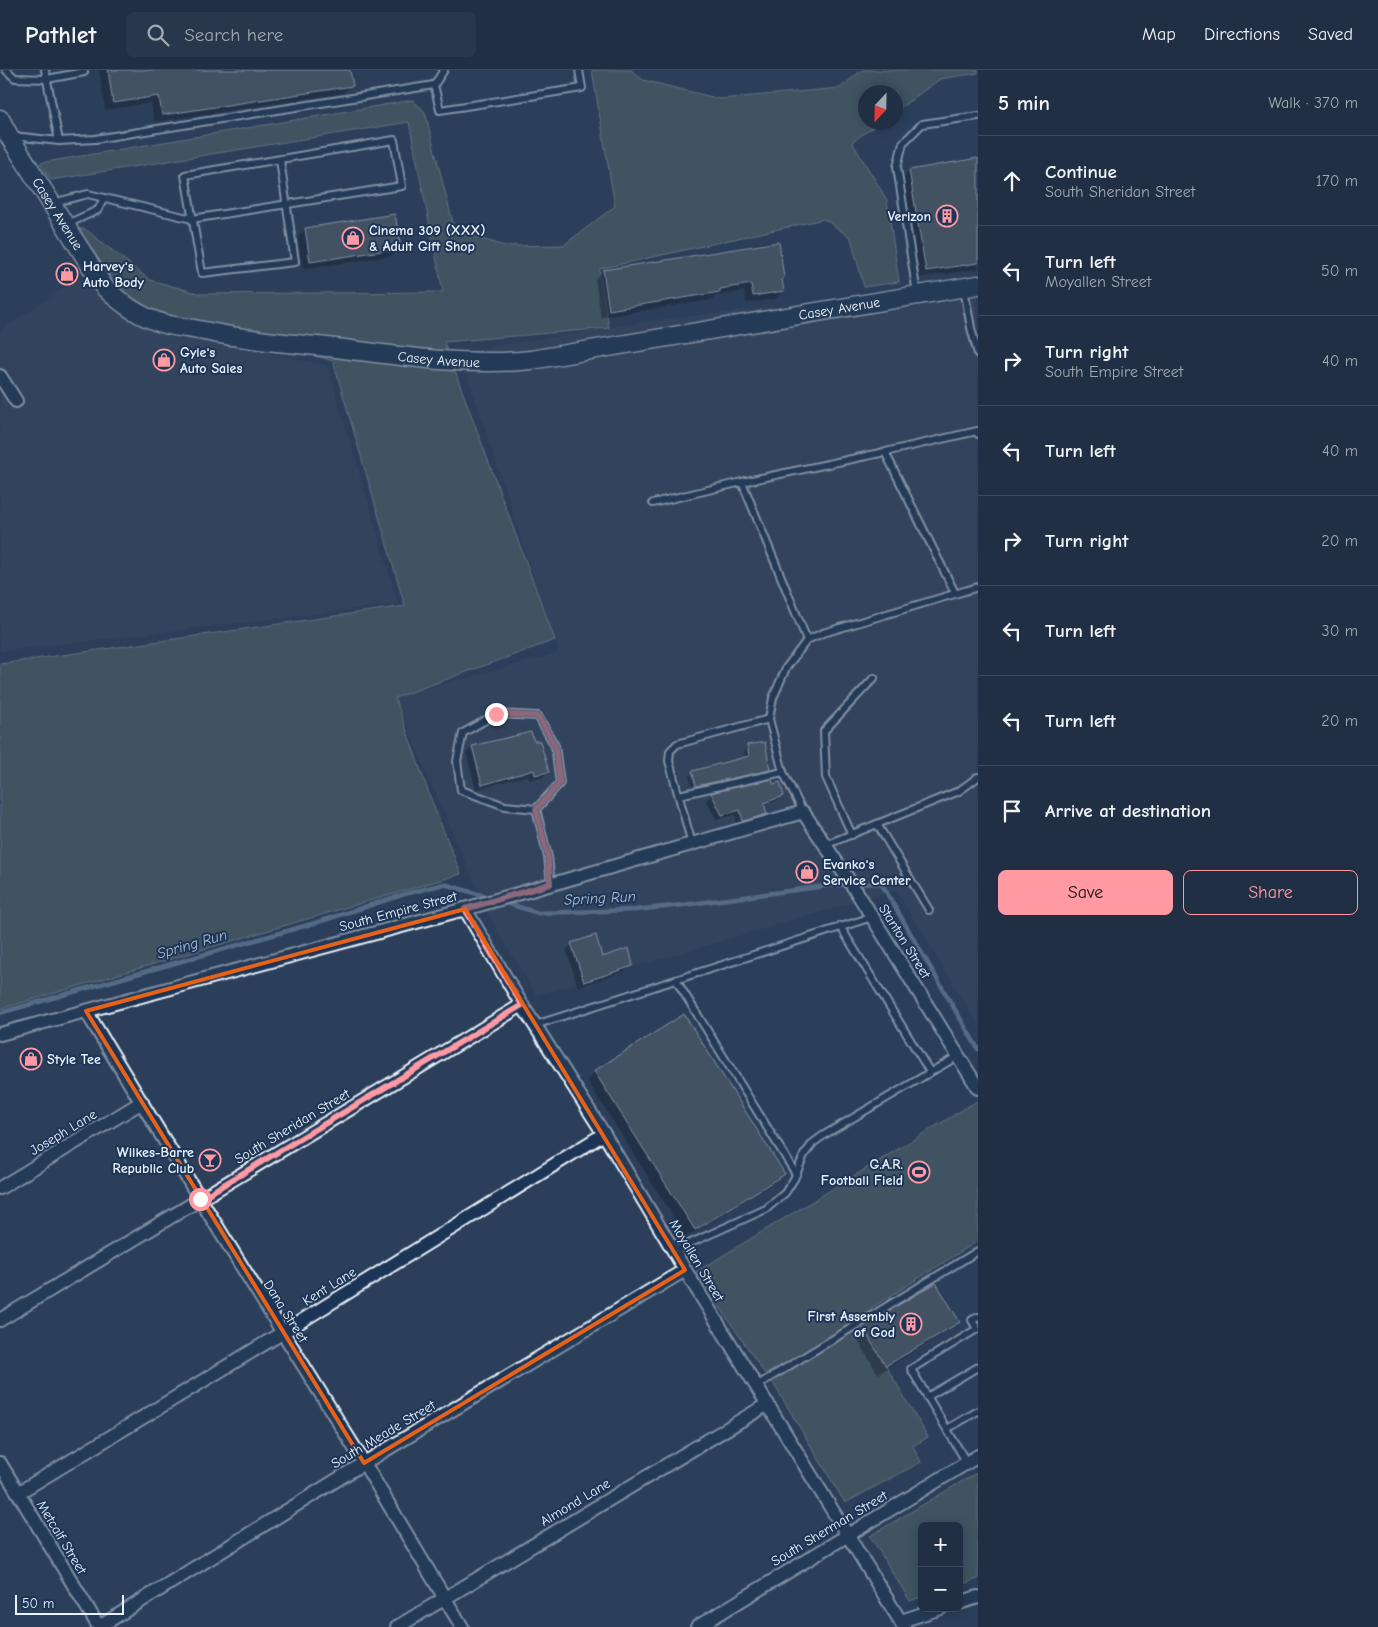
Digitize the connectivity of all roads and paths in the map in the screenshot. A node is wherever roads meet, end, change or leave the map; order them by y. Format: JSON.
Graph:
{"nodes":[{"id":1,"x":6,"y":70,"type":"edge"},
{"id":2,"x":45,"y":70,"type":"edge"},
{"id":3,"x":83,"y":70,"type":"edge"},
{"id":4,"x":444,"y":70,"type":"edge"},
{"id":5,"x":579,"y":70,"type":"edge"},
{"id":6,"x":47,"y":79,"type":"junction"},
{"id":7,"x":434,"y":85,"type":"junction"},
{"id":8,"x":978,"y":116,"type":"edge"},
{"id":9,"x":0,"y":119,"type":"edge"},
{"id":10,"x":4,"y":138,"type":"edge"},
{"id":11,"x":58,"y":142,"type":"junction"},
{"id":12,"x":280,"y":160,"type":"junction"},
{"id":13,"x":104,"y":198,"type":"junction"},
{"id":14,"x":51,"y":203,"type":"junction"},
{"id":15,"x":286,"y":203,"type":"junction"},
{"id":16,"x":192,"y":219,"type":"junction"},
{"id":17,"x":65,"y":226,"type":"junction"},
{"id":18,"x":971,"y":286,"type":"edge"},
{"id":19,"x":917,"y":295,"type":"junction"},
{"id":20,"x":978,"y":354,"type":"edge"},
{"id":21,"x":0,"y":376,"type":"edge"},
{"id":22,"x":16,"y":402,"type":"dead end"},
{"id":23,"x":978,"y":434,"type":"edge"},
{"id":24,"x":885,"y":452,"type":"junction"},
{"id":25,"x":742,"y":482,"type":"junction"},
{"id":26,"x":653,"y":503,"type":"dead end"},
{"id":27,"x":978,"y":587,"type":"edge"},
{"id":28,"x":955,"y":593,"type":"junction"},
{"id":29,"x":808,"y":640,"type":"junction"},
{"id":30,"x":874,"y":678,"type":"dead end"},
{"id":31,"x":769,"y":719,"type":"junction"},
{"id":32,"x":783,"y":772,"type":"junction"},
{"id":33,"x":978,"y":777,"type":"edge"},
{"id":34,"x":679,"y":795,"type":"junction"},
{"id":35,"x":536,"y":809,"type":"junction"},
{"id":36,"x":803,"y":812,"type":"junction"},
{"id":37,"x":877,"y":824,"type":"junction"},
{"id":38,"x":852,"y":835,"type":"junction"},
{"id":39,"x":692,"y":844,"type":"junction"},
{"id":40,"x":825,"y":846,"type":"junction"},
{"id":41,"x":550,"y":884,"type":"junction"},
{"id":42,"x":465,"y":909,"type":"junction"},
{"id":43,"x":929,"y":910,"type":"dead end"},
{"id":44,"x":872,"y":917,"type":"junction"},
{"id":45,"x":840,"y":926,"type":"junction"},
{"id":46,"x":676,"y":980,"type":"junction"},
{"id":47,"x":522,"y":1005,"type":"junction"},
{"id":48,"x":86,"y":1011,"type":"junction"},
{"id":49,"x":535,"y":1025,"type":"junction"},
{"id":50,"x":0,"y":1034,"type":"edge"},
{"id":51,"x":958,"y":1056,"type":"junction"},
{"id":52,"x":930,"y":1072,"type":"junction"},
{"id":53,"x":978,"y":1088,"type":"edge"},
{"id":54,"x":142,"y":1102,"type":"junction"},
{"id":55,"x":604,"y":1134,"type":"junction"},
{"id":56,"x":796,"y":1174,"type":"junction"},
{"id":57,"x":0,"y":1188,"type":"edge"},
{"id":58,"x":200,"y":1199,"type":"junction"},
{"id":59,"x":673,"y":1250,"type":"junction"},
{"id":60,"x":978,"y":1251,"type":"edge"},
{"id":61,"x":685,"y":1270,"type":"junction"},
{"id":62,"x":978,"y":1317,"type":"edge"},
{"id":63,"x":0,"y":1320,"type":"edge"},
{"id":64,"x":978,"y":1330,"type":"edge"},
{"id":65,"x":282,"y":1333,"type":"junction"},
{"id":66,"x":978,"y":1367,"type":"edge"},
{"id":67,"x":756,"y":1386,"type":"junction"},
{"id":68,"x":927,"y":1397,"type":"junction"},
{"id":69,"x":768,"y":1404,"type":"junction"},
{"id":70,"x":978,"y":1410,"type":"edge"},
{"id":71,"x":947,"y":1429,"type":"junction"},
{"id":72,"x":972,"y":1459,"type":"edge"},
{"id":73,"x":0,"y":1463,"type":"edge"},
{"id":74,"x":364,"y":1463,"type":"junction"},
{"id":75,"x":18,"y":1493,"type":"junction"},
{"id":76,"x":847,"y":1535,"type":"junction"},
{"id":77,"x":978,"y":1597,"type":"edge"},
{"id":78,"x":445,"y":1598,"type":"junction"},
{"id":79,"x":963,"y":1602,"type":"edge"},
{"id":80,"x":931,"y":1612,"type":"edge"},
{"id":81,"x":902,"y":1624,"type":"edge"},
{"id":82,"x":99,"y":1627,"type":"edge"},
{"id":83,"x":397,"y":1627,"type":"edge"},
{"id":84,"x":462,"y":1627,"type":"edge"},
{"id":85,"x":697,"y":1627,"type":"edge"}],
"edges":[{"from":1,"to":6,"type":"lane"},
{"from":2,"to":6,"type":"lane"},
{"from":3,"to":6,"type":"lane"},
{"from":4,"to":7,"type":"lane"},
{"from":5,"to":7,"type":"lane"},
{"from":6,"to":11,"type":"lane"},
{"from":7,"to":11,"type":"lane"},
{"from":8,"to":19,"type":"lane"},
{"from":9,"to":10,"type":"street","name":"Casey Avenue"},
{"from":10,"to":11,"type":"lane"},
{"from":10,"to":14,"type":"street","name":"Casey Avenue"},
{"from":12,"to":15,"type":"lane"},
{"from":12,"to":15,"type":"lane"},
{"from":12,"to":16,"type":"lane"},
{"from":13,"to":14,"type":"lane"},
{"from":13,"to":16,"type":"lane"},
{"from":13,"to":17,"type":"lane"},
{"from":14,"to":17,"type":"street","name":"Casey Avenue"},
{"from":15,"to":16,"type":"lane"},
{"from":15,"to":16,"type":"lane"},
{"from":17,"to":19,"type":"street","name":"Casey Avenue"},
{"from":18,"to":19,"type":"street","name":"Casey Avenue"},
{"from":18,"to":20,"type":"lane"},
{"from":21,"to":22,"type":"street"},
{"from":23,"to":24,"type":"lane"},
{"from":24,"to":25,"type":"lane"},
{"from":24,"to":28,"type":"lane"},
{"from":25,"to":26,"type":"lane"},
{"from":25,"to":29,"type":"lane"},
{"from":27,"to":28,"type":"lane"},
{"from":28,"to":29,"type":"lane"},
{"from":29,"to":31,"type":"lane"},
{"from":30,"to":38,"type":"lane"},
{"from":31,"to":32,"type":"lane"},
{"from":31,"to":34,"type":"lane"},
{"from":32,"to":34,"type":"lane"},
{"from":32,"to":36,"type":"lane"},
{"from":33,"to":37,"type":"lane"},
{"from":34,"to":39,"type":"lane"},
{"from":35,"to":35,"type":"lane"},
{"from":35,"to":41,"type":"lane"},
{"from":36,"to":39,"type":"street","name":"South Empire Street"},
{"from":36,"to":40,"type":"street","name":"Stanton Street"},
{"from":37,"to":38,"type":"lane"},
{"from":37,"to":43,"type":"lane"},
{"from":38,"to":40,"type":"lane"},
{"from":39,"to":41,"type":"street","name":"South Empire Street"},
{"from":40,"to":44,"type":"street","name":"Stanton Street"},
{"from":41,"to":42,"type":"street","name":"South Empire Street"},
{"from":42,"to":47,"type":"street","name":"Moyallen Street"},
{"from":42,"to":48,"type":"street","name":"South Empire Street"},
{"from":44,"to":45,"type":"lane"},
{"from":44,"to":51,"type":"street","name":"Stanton Street"},
{"from":45,"to":46,"type":"lane"},
{"from":45,"to":52,"type":"lane"},
{"from":46,"to":49,"type":"lane"},
{"from":46,"to":56,"type":"lane"},
{"from":47,"to":49,"type":"street","name":"Moyallen Street"},
{"from":47,"to":58,"type":"street","name":"South Sheridan Street"},
{"from":48,"to":50,"type":"street","name":"South Empire Street"},
{"from":48,"to":54,"type":"street","name":"Dana Street"},
{"from":49,"to":55,"type":"street","name":"Moyallen Street"},
{"from":51,"to":52,"type":"lane"},
{"from":51,"to":53,"type":"street","name":"Stanton Street"},
{"from":52,"to":56,"type":"lane"},
{"from":54,"to":57,"type":"street","name":"Joseph Lane"},
{"from":54,"to":58,"type":"street","name":"Dana Street"},
{"from":55,"to":59,"type":"street","name":"Moyallen Street"},
{"from":55,"to":65,"type":"street","name":"Kent Lane"},
{"from":56,"to":59,"type":"lane"},
{"from":58,"to":63,"type":"street","name":"South Sheridan Street"},
{"from":58,"to":65,"type":"street","name":"Dana Street"},
{"from":59,"to":61,"type":"street","name":"Moyallen Street"},
{"from":60,"to":67,"type":"lane"},
{"from":61,"to":67,"type":"street","name":"Moyallen Street"},
{"from":61,"to":74,"type":"street","name":"South Meade Street"},
{"from":62,"to":64,"type":"lane"},
{"from":64,"to":68,"type":"lane"},
{"from":65,"to":74,"type":"street","name":"Dana Street"},
{"from":65,"to":75,"type":"street","name":"Kent Lane"},
{"from":66,"to":68,"type":"lane"},
{"from":67,"to":69,"type":"street","name":"Moyallen Street"},
{"from":68,"to":71,"type":"lane"},
{"from":69,"to":76,"type":"street","name":"Moyallen Street"},
{"from":69,"to":78,"type":"street","name":"Almond Lane"},
{"from":70,"to":71,"type":"lane"},
{"from":71,"to":72,"type":"lane"},
{"from":72,"to":76,"type":"street","name":"South Sherman Street"},
{"from":73,"to":75,"type":"street","name":"Metcalf Street"},
{"from":74,"to":78,"type":"street","name":"Dana Street"},
{"from":74,"to":82,"type":"street","name":"South Meade Street"},
{"from":75,"to":82,"type":"street","name":"Metcalf Street"},
{"from":76,"to":81,"type":"street","name":"Moyallen Street"},
{"from":76,"to":85,"type":"street","name":"South Sherman Street"},
{"from":77,"to":79,"type":"street"},
{"from":78,"to":83,"type":"street","name":"Almond Lane"},
{"from":78,"to":84,"type":"street","name":"Dana Street"},
{"from":80,"to":81,"type":"street"}]}
